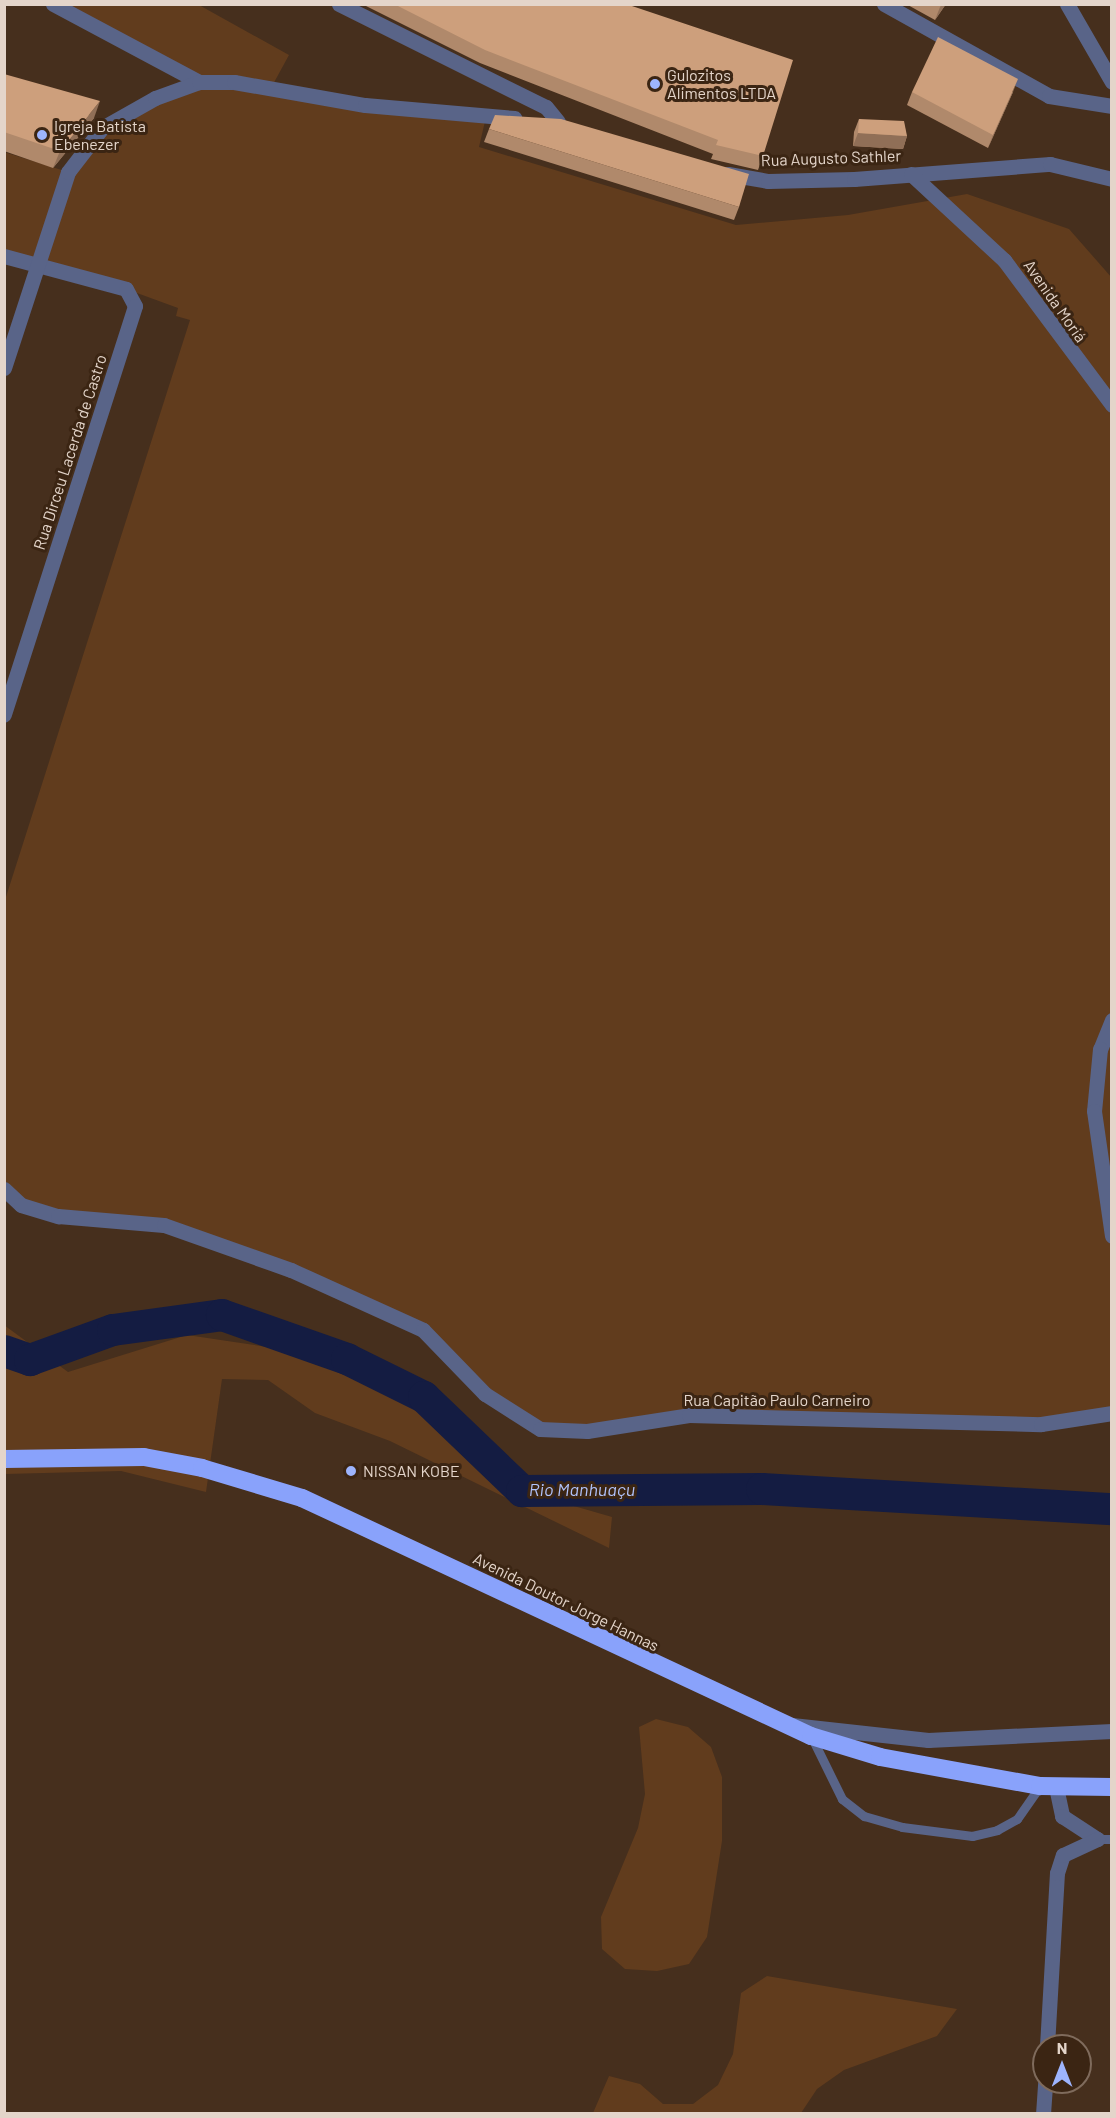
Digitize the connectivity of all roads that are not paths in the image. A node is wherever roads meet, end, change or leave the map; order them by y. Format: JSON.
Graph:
{"nodes":[{"id":1,"x":53,"y":4,"type":"edge"},
{"id":2,"x":339,"y":4,"type":"edge"},
{"id":3,"x":884,"y":4,"type":"edge"},
{"id":4,"x":1066,"y":4,"type":"edge"},
{"id":5,"x":199,"y":82,"type":"junction"},
{"id":6,"x":1112,"y":82,"type":"edge"},
{"id":7,"x":1112,"y":106,"type":"edge"},
{"id":8,"x":558,"y":122,"type":"junction"},
{"id":9,"x":580,"y":129,"type":"edge"},
{"id":10,"x":712,"y":169,"type":"edge"},
{"id":11,"x":911,"y":174,"type":"junction"},
{"id":12,"x":1112,"y":179,"type":"edge"},
{"id":13,"x":4,"y":256,"type":"edge"},
{"id":14,"x":38,"y":266,"type":"junction"},
{"id":15,"x":4,"y":369,"type":"edge"},
{"id":16,"x":1112,"y":405,"type":"edge"},
{"id":17,"x":4,"y":714,"type":"edge"},
{"id":18,"x":1112,"y":1020,"type":"edge"},
{"id":19,"x":4,"y":1190,"type":"edge"},
{"id":20,"x":1112,"y":1236,"type":"edge"},
{"id":21,"x":1112,"y":1413,"type":"edge"},
{"id":22,"x":4,"y":1459,"type":"edge"},
{"id":23,"x":786,"y":1726,"type":"junction"},
{"id":24,"x":1112,"y":1731,"type":"edge"},
{"id":25,"x":811,"y":1736,"type":"junction"},
{"id":26,"x":1048,"y":1787,"type":"junction"},
{"id":27,"x":1112,"y":1788,"type":"edge"},
{"id":28,"x":1104,"y":1839,"type":"edge"},
{"id":29,"x":1048,"y":2034,"type":"edge"},
{"id":30,"x":1044,"y":2094,"type":"edge"},
{"id":31,"x":1043,"y":2114,"type":"edge"}],
"edges":[{"from":1,"to":5,"type":"street"},
{"from":2,"to":8,"type":"street"},
{"from":3,"to":7,"type":"street"},
{"from":4,"to":6,"type":"street"},
{"from":5,"to":8,"type":"street"},
{"from":5,"to":14,"type":"street"},
{"from":8,"to":9,"type":"street"},
{"from":10,"to":11,"type":"street","name":"Rua Augusto Sathler"},
{"from":11,"to":12,"type":"street","name":"Rua Augusto Sathler"},
{"from":11,"to":16,"type":"street","name":"Avenida Moriá"},
{"from":13,"to":14,"type":"street","name":"Rua Dirceu Lacerda de Castro"},
{"from":14,"to":15,"type":"street"},
{"from":14,"to":17,"type":"street","name":"Rua Dirceu Lacerda de Castro"},
{"from":18,"to":20,"type":"street"},
{"from":19,"to":21,"type":"street","name":"Rua Capitão Paulo Carneiro"},
{"from":22,"to":23,"type":"highway","name":"Avenida Doutor Jorge Hannas"},
{"from":23,"to":24,"type":"street"},
{"from":23,"to":25,"type":"highway","name":"Avenida Doutor Jorge Hannas"},
{"from":25,"to":26,"type":"highway","name":"Avenida Doutor Jorge Hannas"},
{"from":25,"to":26,"type":"lane"},
{"from":26,"to":27,"type":"highway","name":"Avenida Doutor Jorge Hannas"},
{"from":26,"to":28,"type":"street"},
{"from":28,"to":29,"type":"street"},
{"from":30,"to":31,"type":"street"}]}
